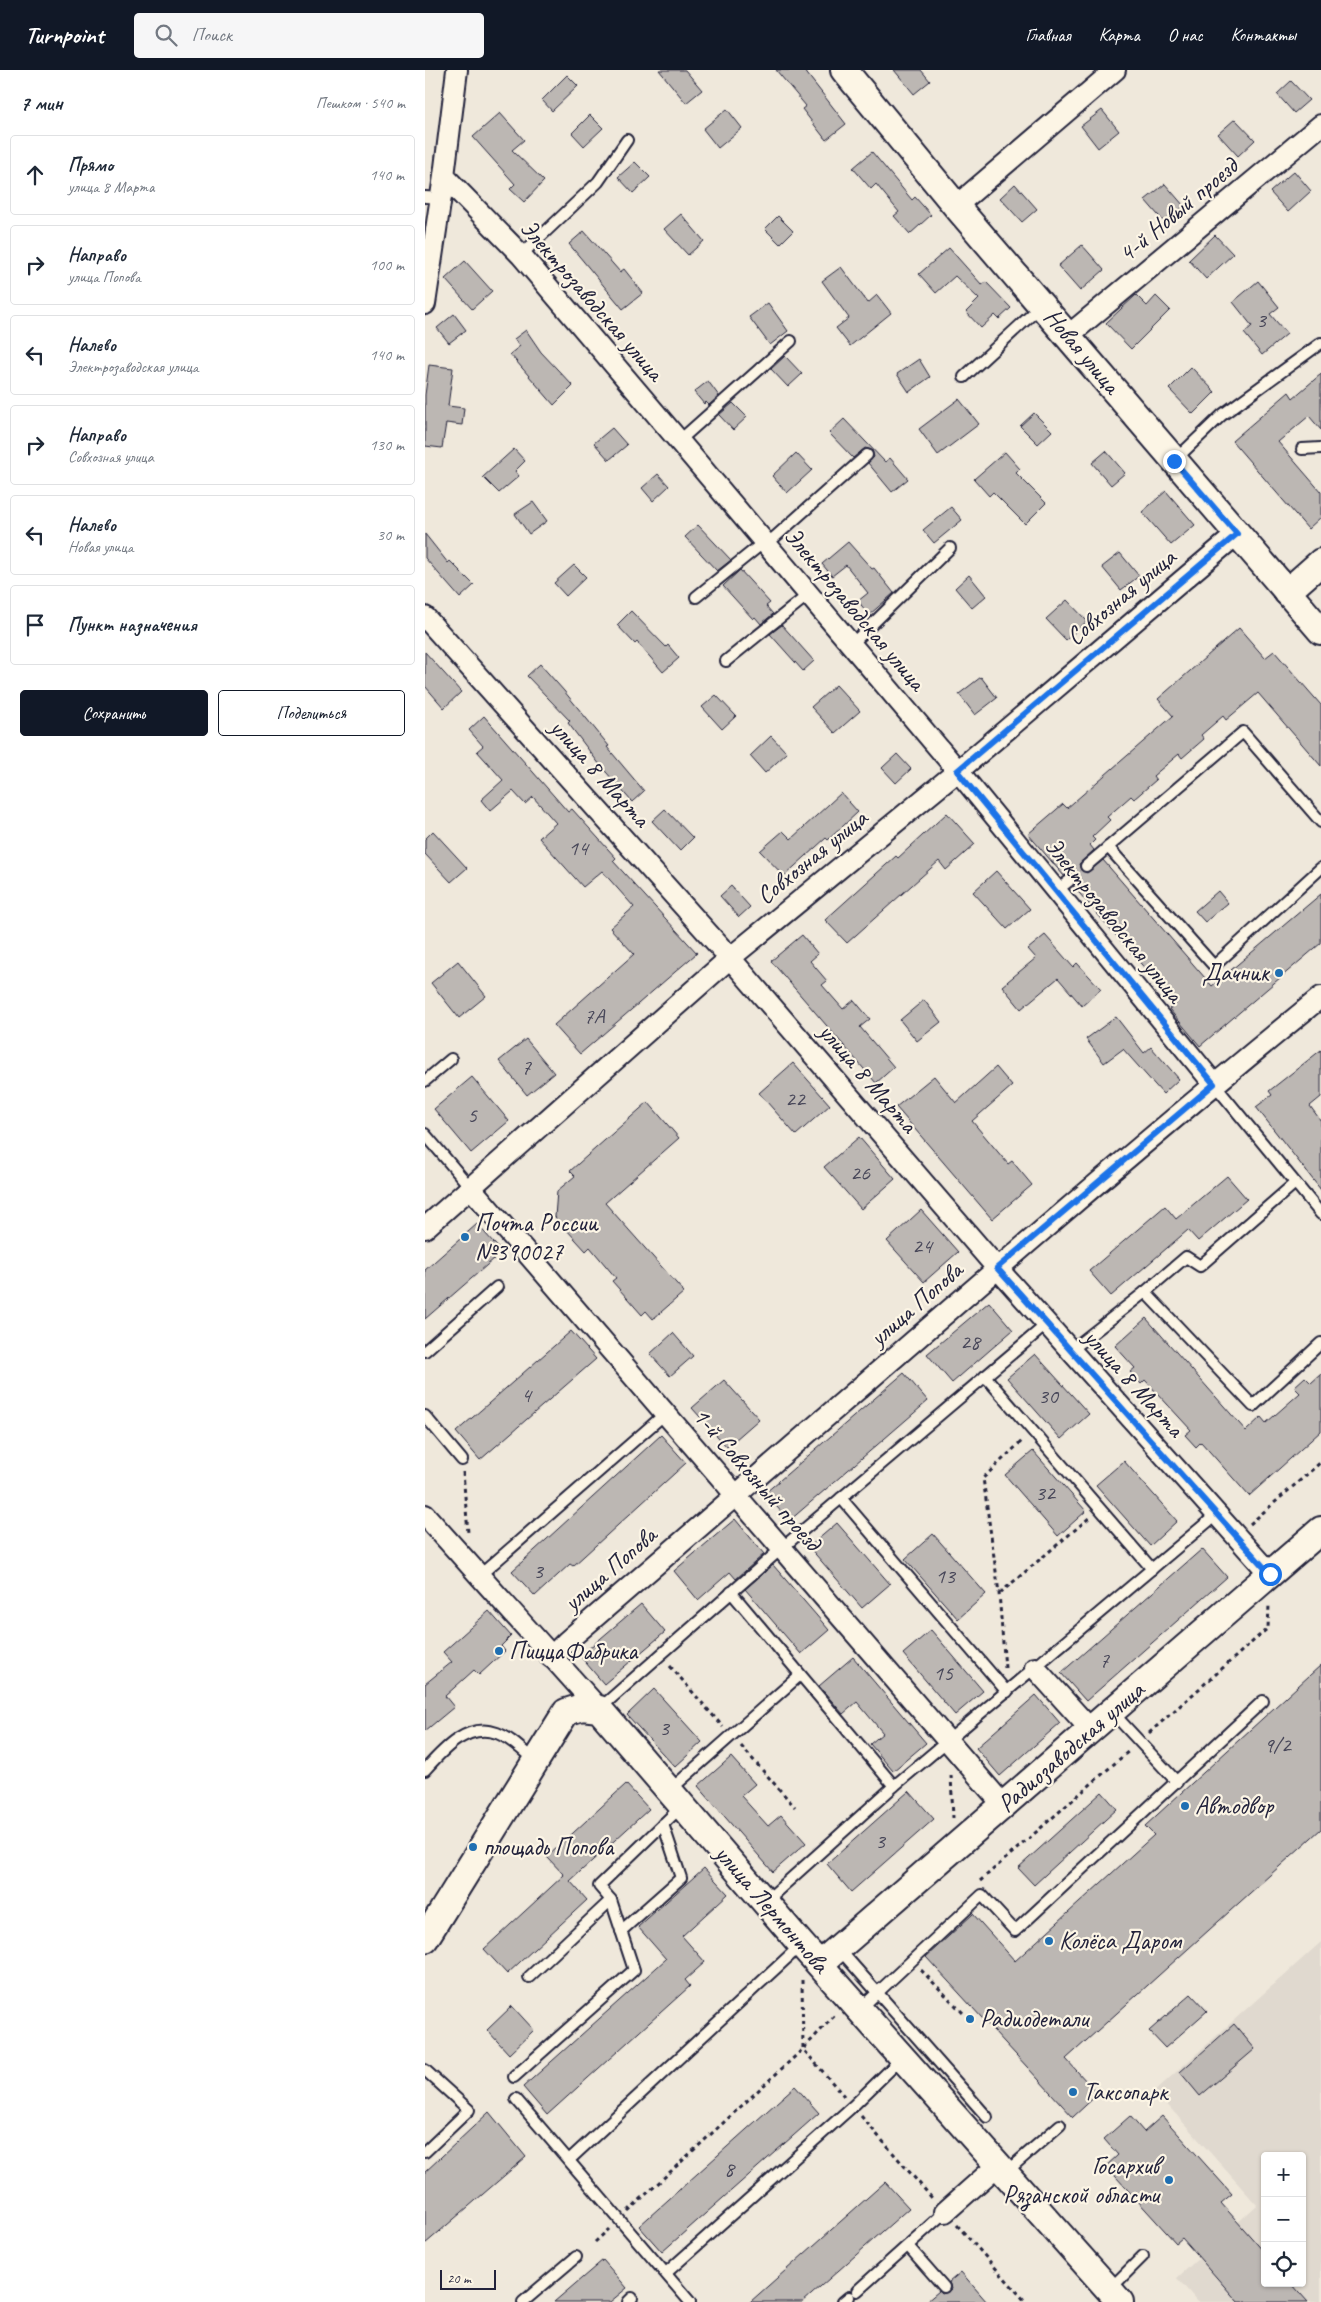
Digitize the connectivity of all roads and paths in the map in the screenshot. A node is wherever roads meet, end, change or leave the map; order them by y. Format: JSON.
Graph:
{"nodes":[{"id":1,"x":457,"y":70,"type":"edge"},
{"id":2,"x":844,"y":70,"type":"edge"},
{"id":3,"x":1115,"y":70,"type":"edge"},
{"id":4,"x":1321,"y":125,"type":"edge"},
{"id":5,"x":627,"y":140,"type":"dead end"},
{"id":6,"x":444,"y":176,"type":"junction"},
{"id":7,"x":433,"y":197,"type":"edge"},
{"id":8,"x":956,"y":206,"type":"junction"},
{"id":9,"x":521,"y":256,"type":"junction"},
{"id":10,"x":425,"y":304,"type":"edge"},
{"id":11,"x":1042,"y":305,"type":"junction"},
{"id":12,"x":1069,"y":335,"type":"junction"},
{"id":13,"x":791,"y":341,"type":"dead end"},
{"id":14,"x":1321,"y":343,"type":"edge"},
{"id":15,"x":964,"y":377,"type":"dead end"},
{"id":16,"x":679,"y":441,"type":"junction"},
{"id":17,"x":1321,"y":448,"type":"edge"},
{"id":18,"x":1302,"y":449,"type":"dead end"},
{"id":19,"x":867,"y":454,"type":"dead end"},
{"id":20,"x":1174,"y":461,"type":"junction"},
{"id":21,"x":1237,"y":534,"type":"junction"},
{"id":22,"x":765,"y":543,"type":"junction"},
{"id":23,"x":950,"y":548,"type":"dead end"},
{"id":24,"x":1321,"y":562,"type":"edge"},
{"id":25,"x":1287,"y":592,"type":"junction"},
{"id":26,"x":809,"y":595,"type":"junction"},
{"id":27,"x":696,"y":597,"type":"dead end"},
{"id":28,"x":425,"y":617,"type":"edge"},
{"id":29,"x":1321,"y":631,"type":"edge"},
{"id":30,"x":851,"y":645,"type":"junction"},
{"id":31,"x":726,"y":660,"type":"dead end"},
{"id":32,"x":957,"y":771,"type":"junction"},
{"id":33,"x":1321,"y":822,"type":"edge"},
{"id":34,"x":1108,"y":848,"type":"junction"},
{"id":35,"x":1086,"y":866,"type":"dead end"},
{"id":36,"x":1321,"y":868,"type":"edge"},
{"id":37,"x":731,"y":958,"type":"junction"},
{"id":38,"x":1321,"y":998,"type":"edge"},
{"id":39,"x":451,"y":1059,"type":"dead end"},
{"id":40,"x":425,"y":1081,"type":"edge"},
{"id":41,"x":1214,"y":1084,"type":"junction"},
{"id":42,"x":425,"y":1134,"type":"edge"},
{"id":43,"x":1295,"y":1182,"type":"junction"},
{"id":44,"x":470,"y":1187,"type":"junction"},
{"id":45,"x":1321,"y":1214,"type":"edge"},
{"id":46,"x":425,"y":1228,"type":"edge"},
{"id":47,"x":997,"y":1268,"type":"junction"},
{"id":48,"x":497,"y":1286,"type":"dead end"},
{"id":49,"x":1145,"y":1292,"type":"junction"},
{"id":50,"x":1047,"y":1324,"type":"junction"},
{"id":51,"x":1321,"y":1343,"type":"edge"},
{"id":52,"x":425,"y":1351,"type":"edge"},
{"id":53,"x":1070,"y":1351,"type":"junction"},
{"id":54,"x":985,"y":1376,"type":"junction"},
{"id":55,"x":666,"y":1413,"type":"junction"},
{"id":56,"x":425,"y":1416,"type":"edge"},
{"id":57,"x":1032,"y":1431,"type":"junction"},
{"id":58,"x":463,"y":1460,"type":"joint"},
{"id":59,"x":1321,"y":1462,"type":"edge"},
{"id":60,"x":737,"y":1495,"type":"junction"},
{"id":61,"x":841,"y":1498,"type":"junction"},
{"id":62,"x":1100,"y":1509,"type":"junction"},
{"id":63,"x":1217,"y":1514,"type":"junction"},
{"id":64,"x":425,"y":1515,"type":"edge"},
{"id":65,"x":1321,"y":1530,"type":"edge"},
{"id":66,"x":1236,"y":1536,"type":"junction"},
{"id":67,"x":469,"y":1540,"type":"dead end"},
{"id":68,"x":782,"y":1548,"type":"junction"},
{"id":69,"x":1152,"y":1569,"type":"junction"},
{"id":70,"x":1270,"y":1574,"type":"junction"},
{"id":71,"x":479,"y":1576,"type":"junction"},
{"id":72,"x":731,"y":1592,"type":"junction"},
{"id":73,"x":999,"y":1593,"type":"junction"},
{"id":74,"x":1269,"y":1600,"type":"dead end"},
{"id":75,"x":551,"y":1657,"type":"junction"},
{"id":76,"x":1035,"y":1668,"type":"junction"},
{"id":77,"x":800,"y":1675,"type":"junction"},
{"id":78,"x":1007,"y":1692,"type":"junction"},
{"id":79,"x":1263,"y":1701,"type":"dead end"},
{"id":80,"x":599,"y":1709,"type":"junction"},
{"id":81,"x":1111,"y":1712,"type":"junction"},
{"id":82,"x":1091,"y":1730,"type":"junction"},
{"id":83,"x":949,"y":1742,"type":"junction"},
{"id":84,"x":1139,"y":1742,"type":"junction"},
{"id":85,"x":535,"y":1761,"type":"junction"},
{"id":86,"x":425,"y":1770,"type":"edge"},
{"id":87,"x":1177,"y":1782,"type":"junction"},
{"id":88,"x":894,"y":1786,"type":"junction"},
{"id":89,"x":676,"y":1798,"type":"junction"},
{"id":90,"x":1004,"y":1806,"type":"junction"},
{"id":91,"x":663,"y":1824,"type":"junction"},
{"id":92,"x":955,"y":1848,"type":"junction"},
{"id":93,"x":979,"y":1881,"type":"dead end"},
{"id":94,"x":611,"y":1900,"type":"junction"},
{"id":95,"x":766,"y":1902,"type":"junction"},
{"id":96,"x":621,"y":1931,"type":"junction"},
{"id":97,"x":426,"y":1934,"type":"edge"},
{"id":98,"x":801,"y":1944,"type":"junction"},
{"id":99,"x":829,"y":1956,"type":"junction"},
{"id":100,"x":912,"y":1960,"type":"junction"},
{"id":101,"x":529,"y":1976,"type":"dead end"},
{"id":102,"x":878,"y":1991,"type":"junction"},
{"id":103,"x":855,"y":2004,"type":"junction"},
{"id":104,"x":963,"y":2013,"type":"dead end"},
{"id":105,"x":803,"y":2049,"type":"junction"},
{"id":106,"x":903,"y":2058,"type":"junction"},
{"id":107,"x":425,"y":2070,"type":"edge"},
{"id":108,"x":514,"y":2077,"type":"dead end"},
{"id":109,"x":516,"y":2099,"type":"dead end"},
{"id":110,"x":853,"y":2106,"type":"junction"},
{"id":111,"x":987,"y":2117,"type":"dead end"},
{"id":112,"x":1060,"y":2125,"type":"dead end"},
{"id":113,"x":425,"y":2152,"type":"edge"},
{"id":114,"x":569,"y":2160,"type":"junction"},
{"id":115,"x":1002,"y":2169,"type":"junction"},
{"id":116,"x":945,"y":2212,"type":"junction"},
{"id":117,"x":618,"y":2220,"type":"junction"},
{"id":118,"x":595,"y":2242,"type":"dead end"},
{"id":119,"x":908,"y":2246,"type":"junction"},
{"id":120,"x":1143,"y":2256,"type":"dead end"},
{"id":121,"x":576,"y":2257,"type":"dead end"},
{"id":122,"x":666,"y":2273,"type":"junction"},
{"id":123,"x":944,"y":2287,"type":"dead end"},
{"id":124,"x":1114,"y":2296,"type":"edge"},
{"id":125,"x":850,"y":2297,"type":"edge"},
{"id":126,"x":523,"y":2302,"type":"edge"},
{"id":127,"x":690,"y":2302,"type":"edge"},
{"id":128,"x":1026,"y":2302,"type":"edge"}],
"edges":[{"from":1,"to":6,"type":"street"},
{"from":2,"to":8,"type":"street","name":"Новая улица"},
{"from":3,"to":8,"type":"street"},
{"from":4,"to":12,"type":"street","name":"4-й Новый проезд"},
{"from":5,"to":9,"type":"lane"},
{"from":6,"to":7,"type":"street"},
{"from":6,"to":9,"type":"street","name":"Электрозаводская улица"},
{"from":7,"to":10,"type":"street"},
{"from":8,"to":11,"type":"street","name":"Новая улица"},
{"from":9,"to":16,"type":"street","name":"Электрозаводская улица"},
{"from":11,"to":12,"type":"street","name":"Новая улица"},
{"from":11,"to":15,"type":"lane"},
{"from":12,"to":20,"type":"street","name":"Новая улица"},
{"from":13,"to":16,"type":"lane"},
{"from":14,"to":20,"type":"lane"},
{"from":16,"to":22,"type":"street","name":"Электрозаводская улица"},
{"from":17,"to":18,"type":"lane"},
{"from":19,"to":22,"type":"lane"},
{"from":20,"to":21,"type":"street","name":"Новая улица"},
{"from":21,"to":25,"type":"street","name":"Новая улица"},
{"from":21,"to":32,"type":"street","name":"Совхозная улица"},
{"from":22,"to":26,"type":"street","name":"Электрозаводская улица"},
{"from":22,"to":27,"type":"lane"},
{"from":23,"to":30,"type":"lane"},
{"from":24,"to":25,"type":"street"},
{"from":25,"to":29,"type":"street","name":"Новая улица"},
{"from":26,"to":30,"type":"street","name":"Электрозаводская улица"},
{"from":26,"to":31,"type":"lane"},
{"from":28,"to":37,"type":"street","name":"улица 8 Марта"},
{"from":30,"to":32,"type":"street","name":"Электрозаводская улица"},
{"from":32,"to":37,"type":"street","name":"Совхозная улица"},
{"from":32,"to":41,"type":"street","name":"Электрозаводская улица"},
{"from":33,"to":34,"type":"lane"},
{"from":34,"to":35,"type":"lane"},
{"from":34,"to":36,"type":"lane"},
{"from":37,"to":44,"type":"street","name":"Совхозная улица"},
{"from":37,"to":47,"type":"street","name":"улица 8 Марта"},
{"from":38,"to":41,"type":"street","name":"улица Попова"},
{"from":39,"to":40,"type":"lane"},
{"from":41,"to":43,"type":"lane"},
{"from":41,"to":47,"type":"street","name":"улица Попова"},
{"from":42,"to":44,"type":"lane"},
{"from":43,"to":45,"type":"lane"},
{"from":43,"to":49,"type":"lane"},
{"from":44,"to":46,"type":"street","name":"Совхозная улица"},
{"from":44,"to":55,"type":"street","name":"1-й Совхозный проезд"},
{"from":47,"to":50,"type":"street","name":"улица 8 Марта"},
{"from":47,"to":60,"type":"street","name":"улица Попова"},
{"from":48,"to":52,"type":"lane"},
{"from":49,"to":51,"type":"lane"},
{"from":49,"to":53,"type":"lane"},
{"from":50,"to":53,"type":"street","name":"улица 8 Марта"},
{"from":50,"to":54,"type":"lane"},
{"from":53,"to":63,"type":"street","name":"улица 8 Марта"},
{"from":54,"to":57,"type":"lane"},
{"from":54,"to":61,"type":"lane"},
{"from":55,"to":60,"type":"street","name":"1-й Совхозный проезд"},
{"from":55,"to":71,"type":"lane"},
{"from":56,"to":58,"type":"lane"},
{"from":57,"to":62,"type":"lane"},
{"from":57,"to":73,"type":"path"},
{"from":58,"to":67,"type":"path"},
{"from":59,"to":66,"type":"path"},
{"from":60,"to":68,"type":"street","name":"1-й Совхозный проезд"},
{"from":60,"to":75,"type":"street","name":"улица Попова"},
{"from":61,"to":68,"type":"lane"},
{"from":61,"to":78,"type":"lane"},
{"from":62,"to":69,"type":"lane"},
{"from":62,"to":73,"type":"path"},
{"from":63,"to":66,"type":"street","name":"улица 8 Марта"},
{"from":63,"to":69,"type":"lane"},
{"from":64,"to":71,"type":"street","name":"улица Лермонтова"},
{"from":65,"to":70,"type":"street","name":"Радиозаводская улица"},
{"from":66,"to":70,"type":"street","name":"улица 8 Марта"},
{"from":68,"to":72,"type":"lane"},
{"from":68,"to":83,"type":"street","name":"1-й Совхозный проезд"},
{"from":69,"to":76,"type":"lane"},
{"from":70,"to":81,"type":"street","name":"Радиозаводская улица"},
{"from":71,"to":75,"type":"street","name":"улица Лермонтова"},
{"from":72,"to":77,"type":"lane"},
{"from":72,"to":80,"type":"lane"},
{"from":73,"to":78,"type":"path"},
{"from":74,"to":84,"type":"path"},
{"from":75,"to":80,"type":"street","name":"улица Лермонтова"},
{"from":76,"to":78,"type":"lane"},
{"from":76,"to":82,"type":"street"},
{"from":77,"to":88,"type":"lane"},
{"from":77,"to":89,"type":"lane"},
{"from":78,"to":83,"type":"lane"},
{"from":79,"to":87,"type":"lane"},
{"from":80,"to":85,"type":"street"},
{"from":80,"to":89,"type":"street","name":"улица Лермонтова"},
{"from":81,"to":82,"type":"street","name":"Радиозаводская улица"},
{"from":81,"to":84,"type":"lane"},
{"from":82,"to":90,"type":"street","name":"Радиозаводская улица"},
{"from":83,"to":88,"type":"lane"},
{"from":83,"to":90,"type":"street","name":"1-й Совхозный проезд"},
{"from":83,"to":92,"type":"path"},
{"from":84,"to":87,"type":"lane"},
{"from":84,"to":93,"type":"path"},
{"from":85,"to":86,"type":"lane"},
{"from":85,"to":97,"type":"street"},
{"from":87,"to":100,"type":"lane"},
{"from":88,"to":95,"type":"lane"},
{"from":89,"to":91,"type":"lane"},
{"from":89,"to":95,"type":"street","name":"улица Лермонтова"},
{"from":90,"to":92,"type":"street","name":"Радиозаводская улица"},
{"from":91,"to":94,"type":"lane"},
{"from":91,"to":96,"type":"lane"},
{"from":92,"to":99,"type":"street","name":"Радиозаводская улица"},
{"from":94,"to":96,"type":"lane"},
{"from":94,"to":101,"type":"lane"},
{"from":95,"to":98,"type":"street","name":"улица Лермонтова"},
{"from":96,"to":108,"type":"lane"},
{"from":98,"to":99,"type":"street","name":"улица Лермонтова"},
{"from":98,"to":105,"type":"path"},
{"from":98,"to":114,"type":"lane"},
{"from":99,"to":102,"type":"lane"},
{"from":99,"to":103,"type":"street","name":"улица Лермонтова"},
{"from":100,"to":102,"type":"lane"},
{"from":100,"to":104,"type":"path"},
{"from":102,"to":103,"type":"lane"},
{"from":102,"to":111,"type":"lane"},
{"from":103,"to":105,"type":"path"},
{"from":103,"to":106,"type":"street","name":"улица Лермонтова"},
{"from":105,"to":110,"type":"path"},
{"from":105,"to":117,"type":"path"},
{"from":106,"to":110,"type":"lane"},
{"from":106,"to":115,"type":"street","name":"улица Лермонтова"},
{"from":107,"to":113,"type":"lane"},
{"from":109,"to":114,"type":"lane"},
{"from":110,"to":116,"type":"path"},
{"from":110,"to":122,"type":"lane"},
{"from":112,"to":115,"type":"lane"},
{"from":114,"to":117,"type":"lane"},
{"from":115,"to":116,"type":"street"},
{"from":115,"to":124,"type":"street","name":"улица Лермонтова"},
{"from":116,"to":119,"type":"lane"},
{"from":116,"to":128,"type":"path"},
{"from":117,"to":118,"type":"path"},
{"from":117,"to":122,"type":"lane"},
{"from":119,"to":123,"type":"lane"},
{"from":119,"to":125,"type":"lane"},
{"from":120,"to":124,"type":"lane"},
{"from":121,"to":126,"type":"lane"},
{"from":122,"to":127,"type":"lane"}]}
